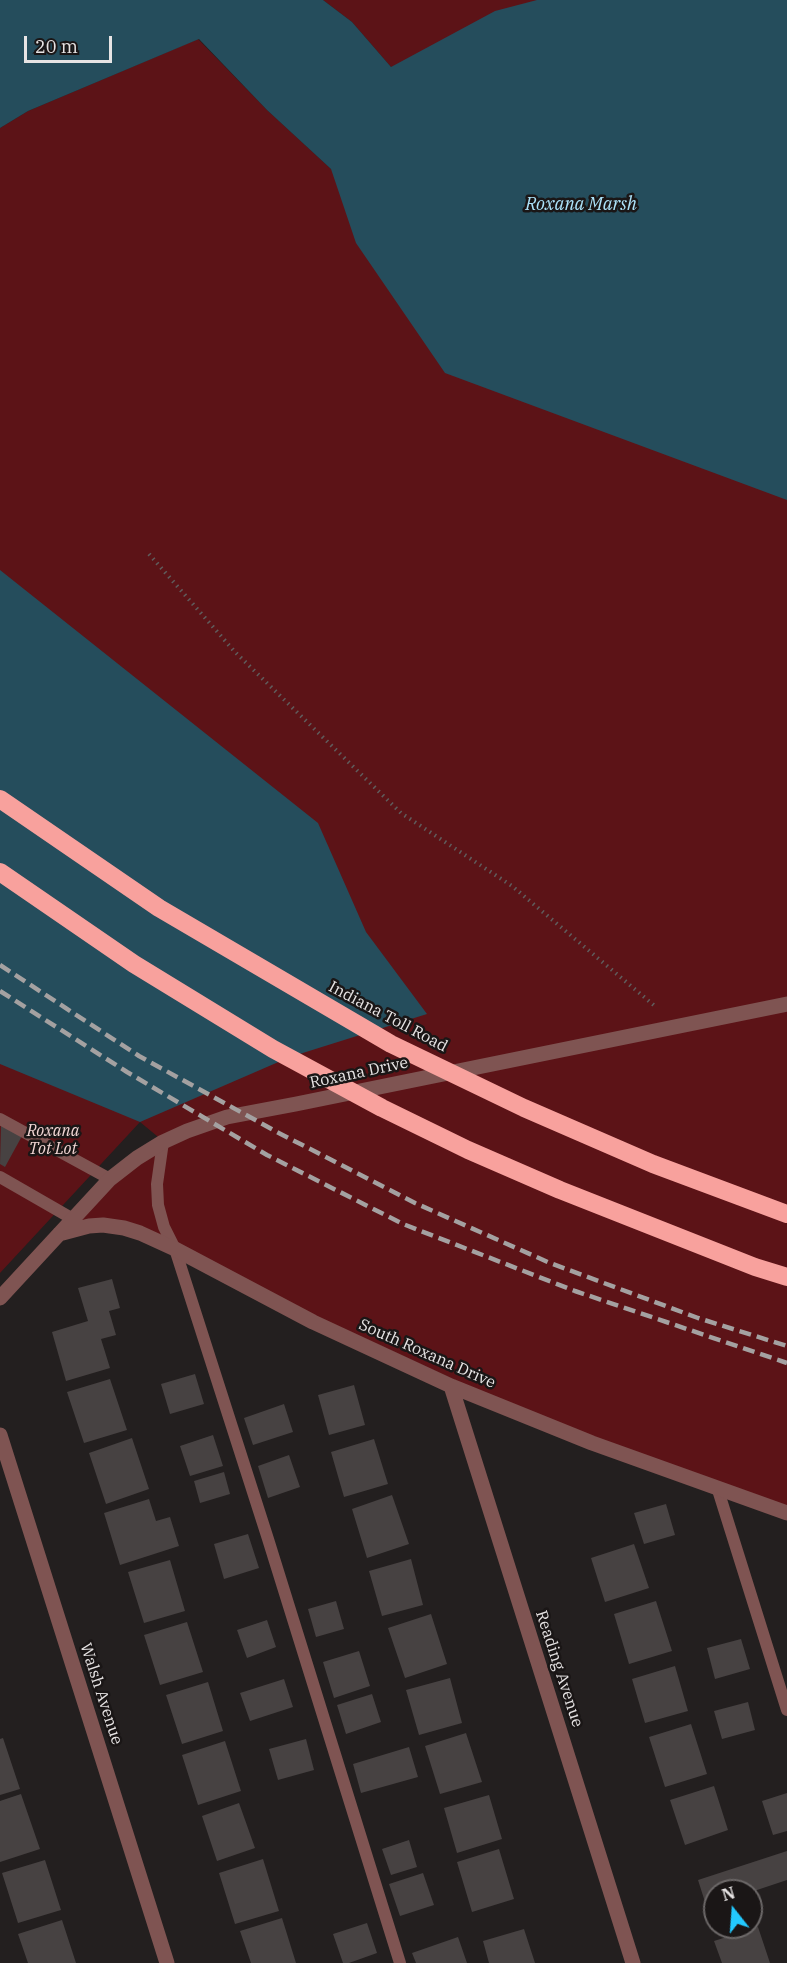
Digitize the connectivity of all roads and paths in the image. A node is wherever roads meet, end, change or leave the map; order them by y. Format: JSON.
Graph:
{"nodes":[{"id":1,"x":149,"y":554,"type":"dead end"},
{"id":2,"x":0,"y":799,"type":"edge"},
{"id":3,"x":0,"y":872,"type":"edge"},
{"id":4,"x":787,"y":1004,"type":"edge"},
{"id":5,"x":680,"y":1026,"type":"junction"},
{"id":6,"x":0,"y":1119,"type":"edge"},
{"id":7,"x":164,"y":1142,"type":"junction"},
{"id":8,"x":0,"y":1177,"type":"edge"},
{"id":9,"x":110,"y":1179,"type":"junction"},
{"id":10,"x":787,"y":1214,"type":"edge"},
{"id":11,"x":73,"y":1219,"type":"junction"},
{"id":12,"x":59,"y":1234,"type":"junction"},
{"id":13,"x":175,"y":1250,"type":"junction"},
{"id":14,"x":787,"y":1277,"type":"edge"},
{"id":15,"x":0,"y":1298,"type":"edge"},
{"id":16,"x":451,"y":1386,"type":"junction"},
{"id":17,"x":0,"y":1435,"type":"edge"},
{"id":18,"x":718,"y":1490,"type":"junction"},
{"id":19,"x":787,"y":1513,"type":"edge"},
{"id":20,"x":787,"y":1710,"type":"edge"},
{"id":21,"x":167,"y":1963,"type":"edge"},
{"id":22,"x":400,"y":1963,"type":"edge"},
{"id":23,"x":633,"y":1963,"type":"edge"}],
"edges":[{"from":1,"to":5,"type":"path"},
{"from":2,"to":10,"type":"highway","name":"Indiana Toll Road"},
{"from":3,"to":14,"type":"highway"},
{"from":4,"to":5,"type":"street","name":"Roxana Drive"},
{"from":5,"to":7,"type":"street","name":"Roxana Drive"},
{"from":6,"to":9,"type":"lane"},
{"from":7,"to":9,"type":"street","name":"Roxana Drive"},
{"from":7,"to":13,"type":"lane"},
{"from":8,"to":11,"type":"lane"},
{"from":9,"to":11,"type":"street","name":"Roxana Drive"},
{"from":11,"to":12,"type":"street","name":"Roxana Drive"},
{"from":12,"to":13,"type":"street","name":"South Roxana Drive"},
{"from":12,"to":15,"type":"street","name":"Roxana Drive"},
{"from":13,"to":16,"type":"street","name":"South Roxana Drive"},
{"from":13,"to":22,"type":"lane"},
{"from":16,"to":18,"type":"street","name":"South Roxana Drive"},
{"from":16,"to":23,"type":"street","name":"Reading Avenue"},
{"from":17,"to":21,"type":"street","name":"Walsh Avenue"},
{"from":18,"to":19,"type":"street","name":"South Roxana Drive"},
{"from":18,"to":20,"type":"lane"}]}
